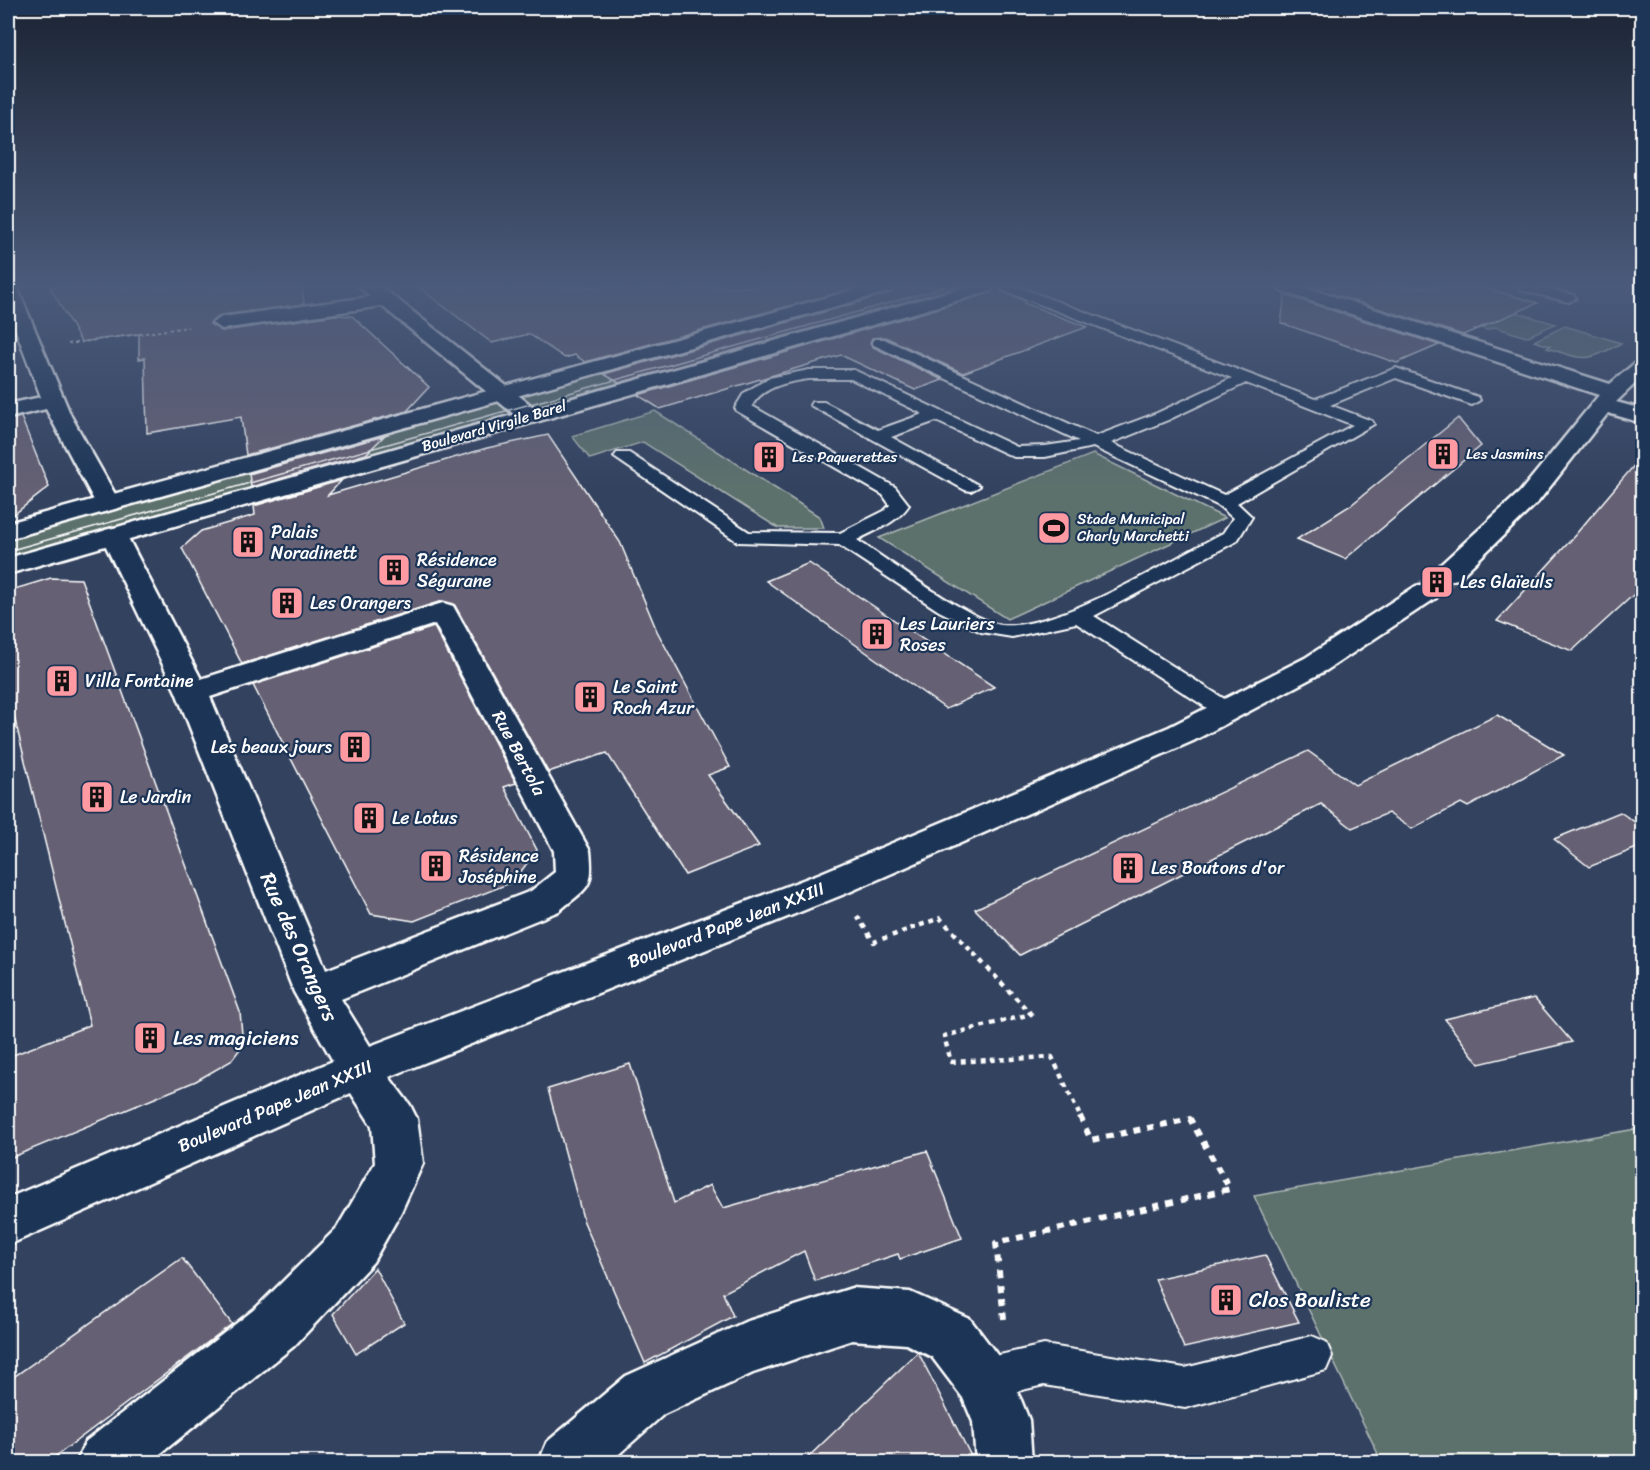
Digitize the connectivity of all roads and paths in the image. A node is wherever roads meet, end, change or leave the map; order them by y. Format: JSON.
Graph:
{"nodes":[{"id":1,"x":37,"y":356,"type":"edge"},
{"id":2,"x":454,"y":356,"type":"edge"},
{"id":3,"x":638,"y":356,"type":"edge"},
{"id":4,"x":747,"y":356,"type":"edge"},
{"id":5,"x":908,"y":356,"type":"edge"},
{"id":6,"x":1190,"y":356,"type":"edge"},
{"id":7,"x":1484,"y":356,"type":"edge"},
{"id":8,"x":1642,"y":367,"type":"edge"},
{"id":9,"x":1247,"y":377,"type":"junction"},
{"id":10,"x":501,"y":394,"type":"junction"},
{"id":11,"x":1608,"y":399,"type":"junction"},
{"id":12,"x":1472,"y":400,"type":"dead end"},
{"id":13,"x":53,"y":401,"type":"junction"},
{"id":14,"x":1317,"y":404,"type":"junction"},
{"id":15,"x":818,"y":405,"type":"dead end"},
{"id":16,"x":8,"y":411,"type":"edge"},
{"id":17,"x":936,"y":415,"type":"junction"},
{"id":18,"x":529,"y":416,"type":"junction"},
{"id":19,"x":1642,"y":416,"type":"edge"},
{"id":20,"x":877,"y":436,"type":"junction"},
{"id":21,"x":1098,"y":443,"type":"junction"},
{"id":22,"x":623,"y":457,"type":"dead end"},
{"id":23,"x":971,"y":486,"type":"dead end"},
{"id":24,"x":1225,"y":502,"type":"junction"},
{"id":25,"x":111,"y":519,"type":"junction"},
{"id":26,"x":8,"y":531,"type":"edge"},
{"id":27,"x":843,"y":539,"type":"junction"},
{"id":28,"x":8,"y":566,"type":"edge"},
{"id":29,"x":1078,"y":616,"type":"junction"},
{"id":30,"x":192,"y":692,"type":"junction"},
{"id":31,"x":1229,"y":712,"type":"junction"},
{"id":32,"x":874,"y":942,"type":"dead end"},
{"id":33,"x":315,"y":992,"type":"junction"},
{"id":34,"x":360,"y":1069,"type":"junction"},
{"id":35,"x":8,"y":1222,"type":"edge"},
{"id":36,"x":996,"y":1243,"type":"dead end"},
{"id":37,"x":1312,"y":1356,"type":"dead end"},
{"id":38,"x":982,"y":1379,"type":"junction"},
{"id":39,"x":105,"y":1462,"type":"edge"},
{"id":40,"x":567,"y":1462,"type":"edge"},
{"id":41,"x":1004,"y":1462,"type":"edge"}],
"edges":[{"from":1,"to":13,"type":"street","name":"Rue des Orangers"},
{"from":2,"to":10,"type":"street"},
{"from":3,"to":10,"type":"street","name":"Boulevard Virgile Barel"},
{"from":4,"to":18,"type":"street","name":"Boulevard Virgile Barel"},
{"from":5,"to":21,"type":"lane"},
{"from":6,"to":9,"type":"lane"},
{"from":7,"to":11,"type":"street"},
{"from":8,"to":11,"type":"street","name":"Boulevard Pape Jean XXIII"},
{"from":9,"to":14,"type":"lane"},
{"from":9,"to":21,"type":"lane"},
{"from":10,"to":18,"type":"street"},
{"from":10,"to":25,"type":"street","name":"Boulevard Virgile Barel"},
{"from":11,"to":19,"type":"street"},
{"from":11,"to":31,"type":"street","name":"Boulevard Pape Jean XXIII"},
{"from":12,"to":14,"type":"lane"},
{"from":13,"to":16,"type":"street"},
{"from":13,"to":25,"type":"street","name":"Rue des Orangers"},
{"from":14,"to":24,"type":"lane"},
{"from":15,"to":20,"type":"lane"},
{"from":17,"to":20,"type":"lane"},
{"from":17,"to":21,"type":"lane"},
{"from":17,"to":27,"type":"lane"},
{"from":18,"to":25,"type":"street","name":"Boulevard Virgile Barel"},
{"from":20,"to":23,"type":"lane"},
{"from":21,"to":24,"type":"lane"},
{"from":22,"to":27,"type":"lane"},
{"from":24,"to":29,"type":"lane"},
{"from":25,"to":26,"type":"street"},
{"from":25,"to":28,"type":"street"},
{"from":25,"to":30,"type":"street","name":"Rue des Orangers"},
{"from":27,"to":29,"type":"lane"},
{"from":29,"to":31,"type":"lane"},
{"from":30,"to":33,"type":"street","name":"Rue des Orangers"},
{"from":30,"to":33,"type":"street","name":"Rue Bertola"},
{"from":31,"to":34,"type":"street","name":"Boulevard Pape Jean XXIII"},
{"from":32,"to":36,"type":"path"},
{"from":33,"to":34,"type":"street","name":"Rue des Orangers"},
{"from":34,"to":35,"type":"street","name":"Boulevard Pape Jean XXIII"},
{"from":34,"to":39,"type":"street","name":"Rue des Orangers"},
{"from":37,"to":38,"type":"lane"},
{"from":38,"to":40,"type":"street"},
{"from":38,"to":41,"type":"street"}]}
